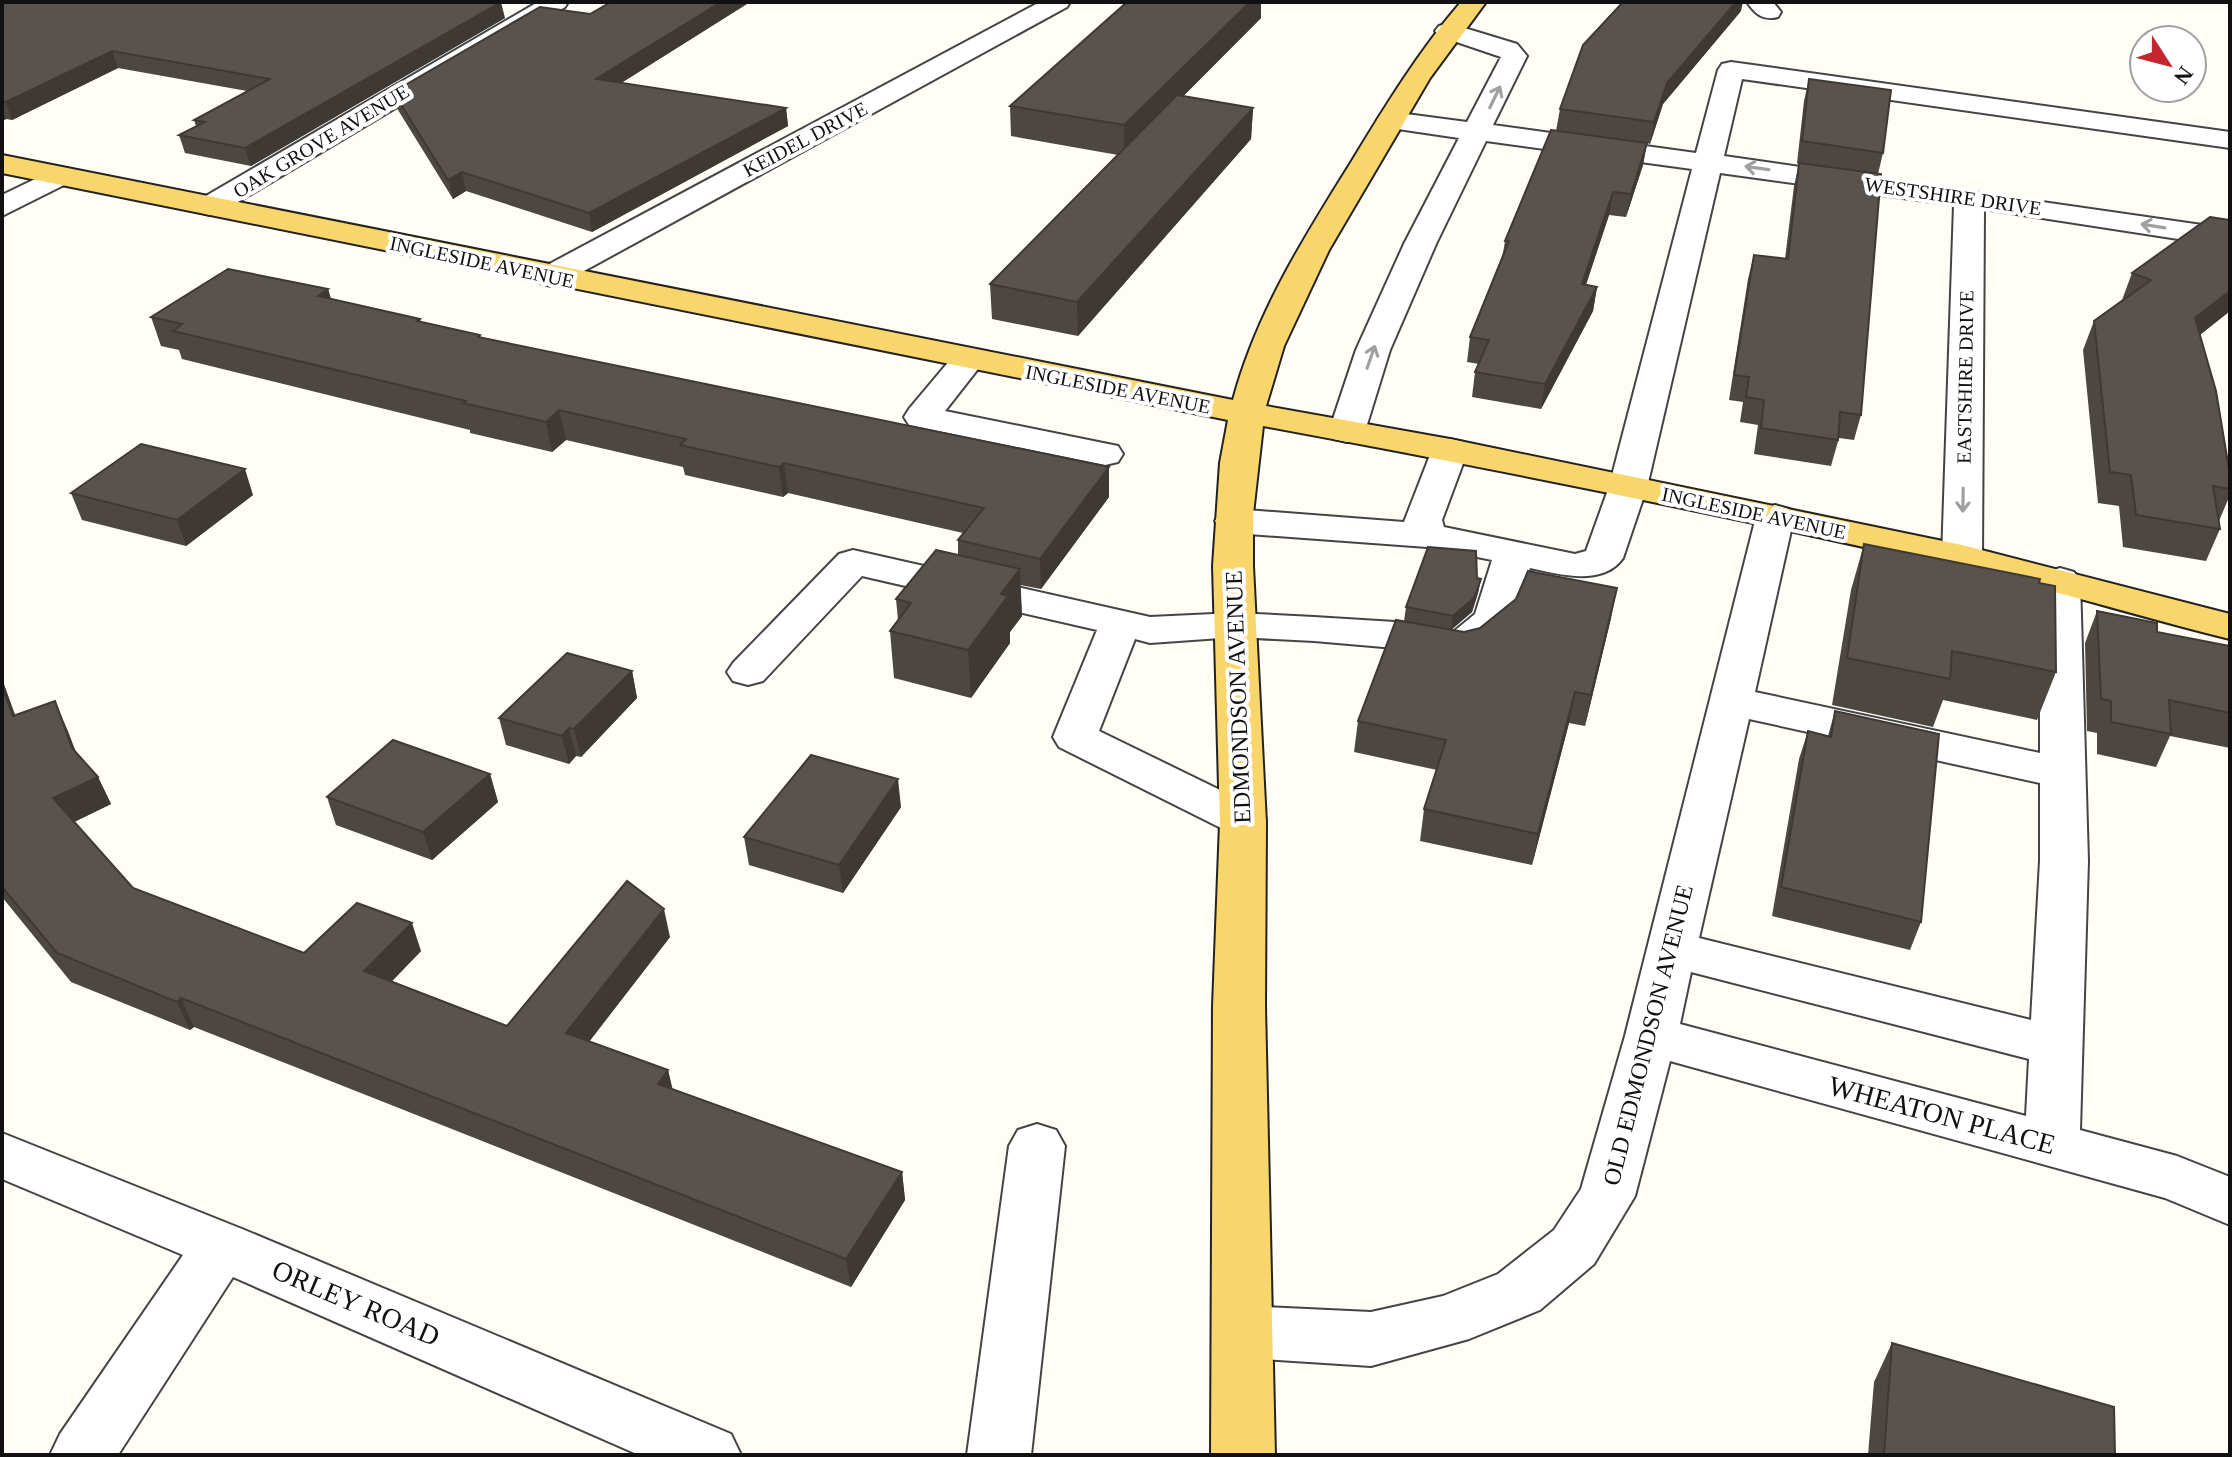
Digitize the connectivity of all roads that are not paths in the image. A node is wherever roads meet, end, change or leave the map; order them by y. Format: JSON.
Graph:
{"nodes":[{"id":1,"x":556,"y":2,"type":"edge"},
{"id":2,"x":1058,"y":2,"type":"edge"},
{"id":3,"x":1474,"y":2,"type":"edge"},
{"id":4,"x":1448,"y":31,"type":"junction"},
{"id":5,"x":1391,"y":120,"type":"junction"},
{"id":6,"x":1478,"y":132,"type":"junction"},
{"id":7,"x":2230,"y":140,"type":"edge"},
{"id":8,"x":1707,"y":161,"type":"junction"},
{"id":9,"x":2,"y":164,"type":"edge"},
{"id":10,"x":60,"y":176,"type":"junction"},
{"id":11,"x":1969,"y":198,"type":"junction"},
{"id":12,"x":210,"y":206,"type":"junction"},
{"id":13,"x":2,"y":207,"type":"edge"},
{"id":14,"x":2230,"y":238,"type":"edge"},
{"id":15,"x":551,"y":276,"type":"junction"},
{"id":16,"x":968,"y":360,"type":"junction"},
{"id":17,"x":1247,"y":413,"type":"junction"},
{"id":18,"x":1347,"y":431,"type":"junction"},
{"id":19,"x":1450,"y":450,"type":"junction"},
{"id":20,"x":1105,"y":454,"type":"dead end"},
{"id":21,"x":1628,"y":487,"type":"junction"},
{"id":22,"x":1775,"y":517,"type":"junction"},
{"id":23,"x":1234,"y":521,"type":"junction"},
{"id":24,"x":1427,"y":535,"type":"junction"},
{"id":25,"x":1514,"y":554,"type":"junction"},
{"id":26,"x":1962,"y":557,"type":"junction"},
{"id":27,"x":2060,"y":580,"type":"junction"},
{"id":28,"x":1121,"y":623,"type":"junction"},
{"id":29,"x":1235,"y":625,"type":"junction"},
{"id":30,"x":2230,"y":627,"type":"edge"},
{"id":31,"x":748,"y":672,"type":"dead end"},
{"id":32,"x":1731,"y":701,"type":"junction"},
{"id":33,"x":2063,"y":773,"type":"junction"},
{"id":34,"x":1243,"y":820,"type":"junction"},
{"id":35,"x":1672,"y":949,"type":"junction"},
{"id":36,"x":1651,"y":1036,"type":"junction"},
{"id":37,"x":2056,"y":1046,"type":"junction"},
{"id":38,"x":2052,"y":1145,"type":"junction"},
{"id":39,"x":1037,"y":1146,"type":"dead end"},
{"id":40,"x":2,"y":1155,"type":"edge"},
{"id":41,"x":2230,"y":1202,"type":"edge"},
{"id":42,"x":222,"y":1246,"type":"junction"},
{"id":43,"x":1245,"y":1332,"type":"junction"},
{"id":44,"x":82,"y":1455,"type":"edge"},
{"id":45,"x":709,"y":1455,"type":"edge"},
{"id":46,"x":999,"y":1455,"type":"edge"},
{"id":47,"x":1243,"y":1455,"type":"edge"}],
"edges":[{"from":1,"to":12,"type":"street","name":"OAK GROVE AVENUE"},
{"from":2,"to":15,"type":"street","name":"KEIDEL DRIVE"},
{"from":3,"to":4,"type":"main road","name":"EDMONDSON AVENUE"},
{"from":4,"to":5,"type":"main road","name":"EDMONDSON AVENUE"},
{"from":6,"to":4,"type":"street","one_way":true},
{"from":5,"to":6,"type":"street","name":"WESTSHIRE DRIVE"},
{"from":5,"to":17,"type":"main road","name":"EDMONDSON AVENUE"},
{"from":6,"to":8,"type":"street","name":"WESTSHIRE DRIVE"},
{"from":18,"to":6,"type":"street","one_way":true},
{"from":7,"to":8,"type":"street"},
{"from":11,"to":8,"type":"street","name":"WESTSHIRE DRIVE","one_way":true},
{"from":8,"to":21,"type":"street"},
{"from":9,"to":10,"type":"main road","name":"INGLESIDE AVENUE"},
{"from":10,"to":12,"type":"main road","name":"INGLESIDE AVENUE"},
{"from":10,"to":13,"type":"street"},
{"from":14,"to":11,"type":"street","name":"WESTSHIRE DRIVE","one_way":true},
{"from":11,"to":26,"type":"street","name":"EASTSHIRE DRIVE","one_way":true},
{"from":12,"to":15,"type":"main road","name":"INGLESIDE AVENUE"},
{"from":15,"to":16,"type":"main road","name":"INGLESIDE AVENUE"},
{"from":16,"to":17,"type":"main road","name":"INGLESIDE AVENUE"},
{"from":16,"to":20,"type":"street"},
{"from":17,"to":18,"type":"main road","name":"INGLESIDE AVENUE"},
{"from":17,"to":23,"type":"main road","name":"EDMONDSON AVENUE"},
{"from":18,"to":19,"type":"main road","name":"INGLESIDE AVENUE"},
{"from":19,"to":21,"type":"main road","name":"INGLESIDE AVENUE"},
{"from":19,"to":24,"type":"street"},
{"from":21,"to":22,"type":"main road","name":"INGLESIDE AVENUE"},
{"from":21,"to":25,"type":"street"},
{"from":22,"to":26,"type":"main road","name":"INGLESIDE AVENUE"},
{"from":22,"to":32,"type":"street","name":"OLD EDMONDSON AVENUE"},
{"from":23,"to":24,"type":"street"},
{"from":23,"to":29,"type":"main road","name":"EDMONDSON AVENUE"},
{"from":24,"to":25,"type":"street"},
{"from":25,"to":29,"type":"street"},
{"from":26,"to":27,"type":"main road","name":"INGLESIDE AVENUE"},
{"from":27,"to":30,"type":"main road","name":"INGLESIDE AVENUE"},
{"from":27,"to":33,"type":"street"},
{"from":28,"to":29,"type":"street"},
{"from":28,"to":31,"type":"street"},
{"from":28,"to":34,"type":"street"},
{"from":29,"to":34,"type":"main road","name":"EDMONDSON AVENUE"},
{"from":32,"to":33,"type":"street"},
{"from":32,"to":35,"type":"street","name":"OLD EDMONDSON AVENUE"},
{"from":33,"to":37,"type":"street"},
{"from":34,"to":43,"type":"main road","name":"EDMONDSON AVENUE"},
{"from":35,"to":36,"type":"street","name":"OLD EDMONDSON AVENUE"},
{"from":35,"to":37,"type":"street"},
{"from":36,"to":38,"type":"street","name":"WHEATON PLACE"},
{"from":36,"to":43,"type":"street","name":"OLD EDMONDSON AVENUE"},
{"from":37,"to":38,"type":"street"},
{"from":38,"to":41,"type":"street","name":"WHEATON PLACE"},
{"from":39,"to":46,"type":"street"},
{"from":40,"to":42,"type":"street","name":"ORLEY ROAD"},
{"from":42,"to":44,"type":"street"},
{"from":42,"to":45,"type":"street","name":"ORLEY ROAD"},
{"from":43,"to":47,"type":"main road","name":"EDMONDSON AVENUE"}]}
